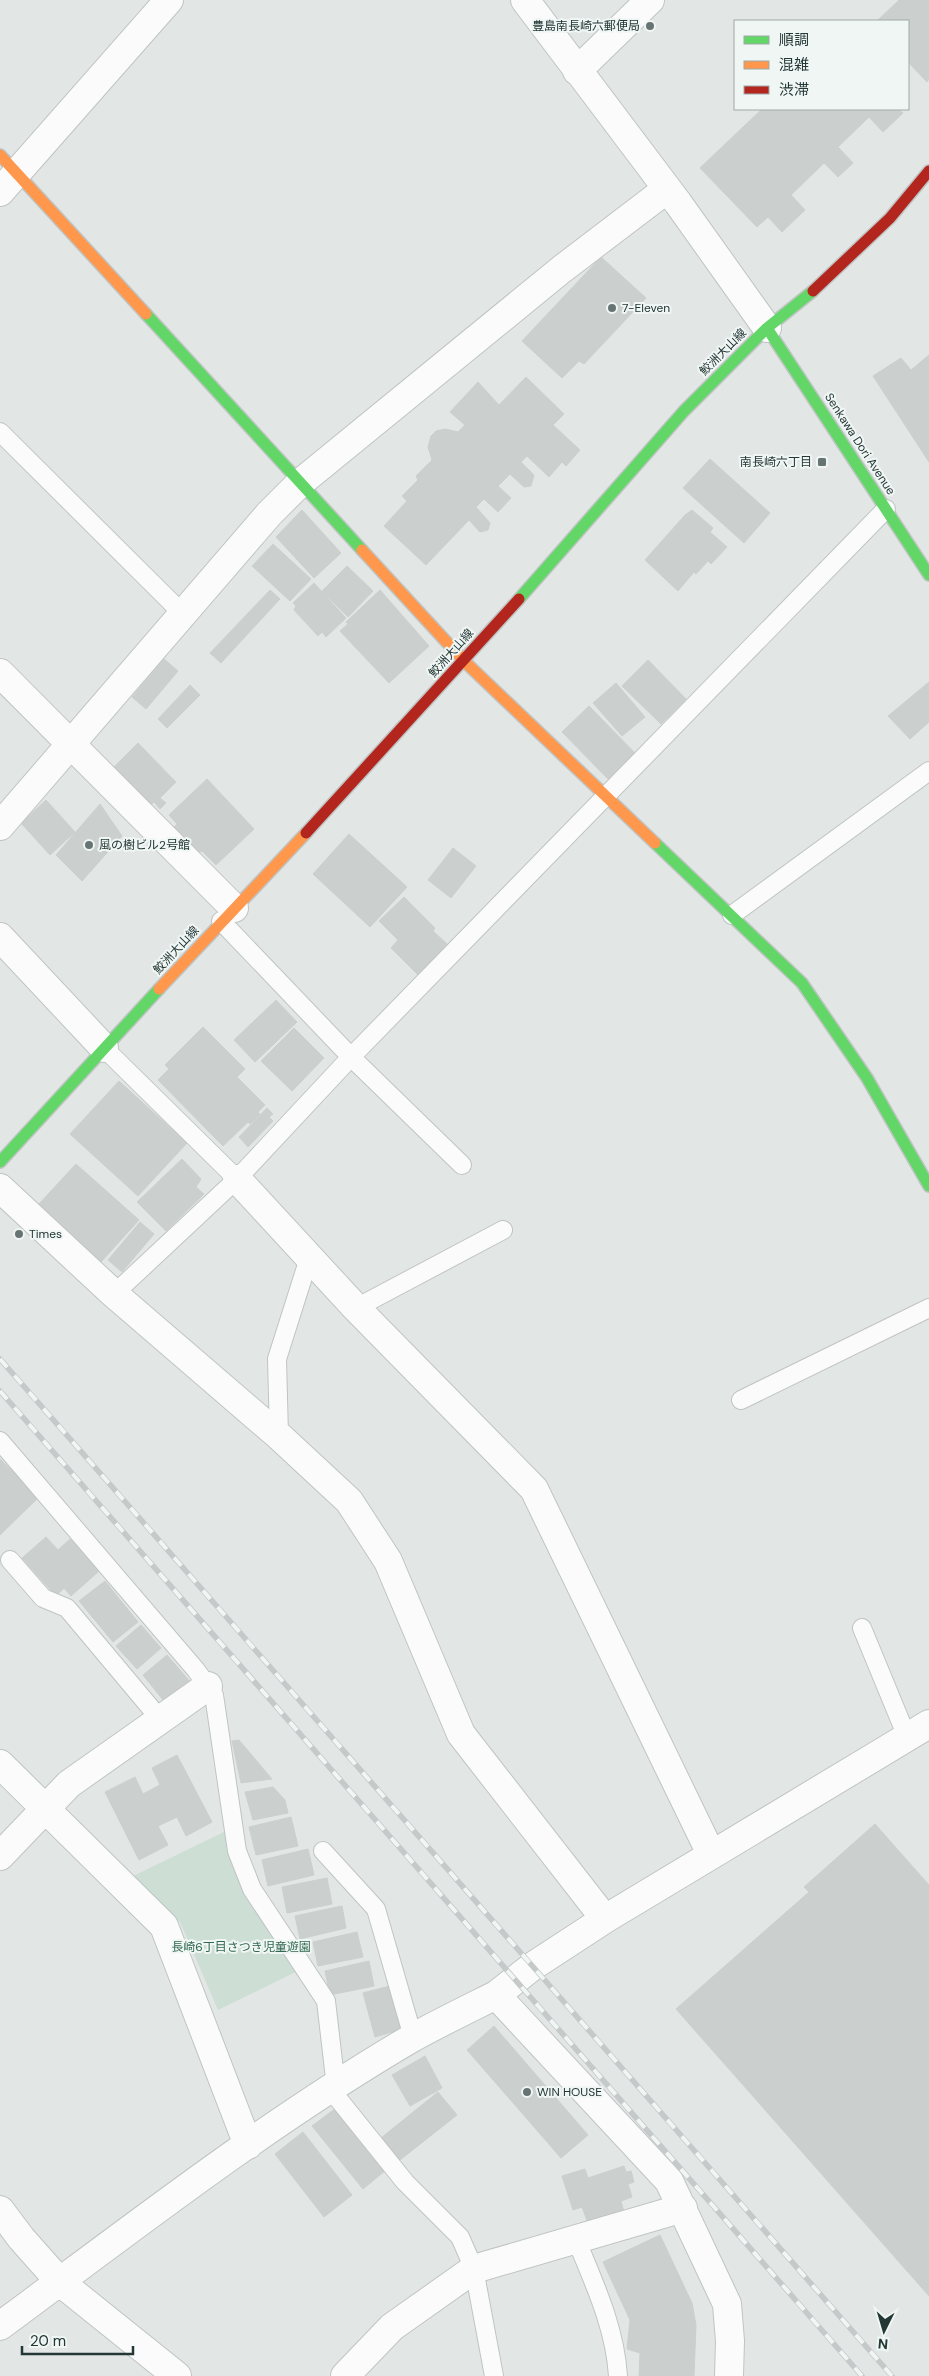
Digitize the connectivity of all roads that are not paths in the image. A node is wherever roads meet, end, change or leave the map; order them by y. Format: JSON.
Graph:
{"nodes":[{"id":1,"x":169,"y":0,"type":"edge"},
{"id":2,"x":525,"y":0,"type":"edge"},
{"id":3,"x":650,"y":0,"type":"edge"},
{"id":4,"x":577,"y":71,"type":"junction"},
{"id":5,"x":9,"y":163,"type":"edge"},
{"id":6,"x":929,"y":171,"type":"edge"},
{"id":7,"x":667,"y":189,"type":"junction"},
{"id":8,"x":0,"y":192,"type":"edge"},
{"id":9,"x":767,"y":328,"type":"junction"},
{"id":10,"x":0,"y":432,"type":"edge"},
{"id":11,"x":300,"y":483,"type":"junction"},
{"id":12,"x":886,"y":509,"type":"junction"},
{"id":13,"x":929,"y":575,"type":"edge"},
{"id":14,"x":184,"y":615,"type":"junction"},
{"id":15,"x":464,"y":661,"type":"junction"},
{"id":16,"x":0,"y":673,"type":"edge"},
{"id":17,"x":71,"y":745,"type":"junction"},
{"id":18,"x":929,"y":771,"type":"edge"},
{"id":19,"x":604,"y":796,"type":"junction"},
{"id":20,"x":0,"y":826,"type":"edge"},
{"id":21,"x":228,"y":914,"type":"junction"},
{"id":22,"x":732,"y":915,"type":"junction"},
{"id":23,"x":0,"y":937,"type":"edge"},
{"id":24,"x":104,"y":1048,"type":"junction"},
{"id":25,"x":351,"y":1058,"type":"junction"},
{"id":26,"x":0,"y":1162,"type":"edge"},
{"id":27,"x":462,"y":1165,"type":"dead end"},
{"id":28,"x":237,"y":1178,"type":"junction"},
{"id":29,"x":929,"y":1186,"type":"edge"},
{"id":30,"x":0,"y":1188,"type":"edge"},
{"id":31,"x":503,"y":1230,"type":"dead end"},
{"id":32,"x":309,"y":1258,"type":"junction"},
{"id":33,"x":114,"y":1294,"type":"junction"},
{"id":34,"x":356,"y":1308,"type":"junction"},
{"id":35,"x":929,"y":1308,"type":"edge"},
{"id":36,"x":741,"y":1400,"type":"dead end"},
{"id":37,"x":278,"y":1436,"type":"junction"},
{"id":38,"x":0,"y":1442,"type":"edge"},
{"id":39,"x":10,"y":1560,"type":"dead end"},
{"id":40,"x":862,"y":1628,"type":"dead end"},
{"id":41,"x":208,"y":1686,"type":"junction"},
{"id":42,"x":160,"y":1719,"type":"junction"},
{"id":43,"x":918,"y":1730,"type":"edge"},
{"id":44,"x":0,"y":1764,"type":"edge"},
{"id":45,"x":46,"y":1809,"type":"junction"},
{"id":46,"x":323,"y":1851,"type":"dead end"},
{"id":47,"x":711,"y":1854,"type":"junction"},
{"id":48,"x":0,"y":1856,"type":"edge"},
{"id":49,"x":605,"y":1919,"type":"junction"},
{"id":50,"x":496,"y":1995,"type":"junction"},
{"id":51,"x":413,"y":2037,"type":"junction"},
{"id":52,"x":333,"y":2088,"type":"junction"},
{"id":53,"x":248,"y":2145,"type":"junction"},
{"id":54,"x":683,"y":2208,"type":"junction"},
{"id":55,"x":0,"y":2210,"type":"edge"},
{"id":56,"x":576,"y":2239,"type":"junction"},
{"id":57,"x":474,"y":2269,"type":"junction"},
{"id":58,"x":60,"y":2282,"type":"junction"},
{"id":59,"x":0,"y":2326,"type":"edge"},
{"id":60,"x":177,"y":2376,"type":"edge"},
{"id":61,"x":345,"y":2376,"type":"edge"},
{"id":62,"x":494,"y":2376,"type":"edge"},
{"id":63,"x":618,"y":2376,"type":"edge"},
{"id":64,"x":729,"y":2376,"type":"edge"}],
"edges":[{"from":1,"to":5,"type":"street"},
{"from":2,"to":4,"type":"street"},
{"from":3,"to":4,"type":"street"},
{"from":4,"to":7,"type":"street"},
{"from":5,"to":8,"type":"street"},
{"from":5,"to":11,"type":"main road"},
{"from":6,"to":9,"type":"main road","name":"鮫洲大山線"},
{"from":7,"to":9,"type":"street"},
{"from":7,"to":11,"type":"street"},
{"from":9,"to":12,"type":"main road","name":"Senkawa Dori Avenue"},
{"from":9,"to":15,"type":"main road","name":"鮫洲大山線"},
{"from":10,"to":14,"type":"lane"},
{"from":11,"to":14,"type":"street"},
{"from":11,"to":15,"type":"main road"},
{"from":12,"to":13,"type":"main road","name":"Senkawa Dori Avenue"},
{"from":12,"to":19,"type":"lane"},
{"from":14,"to":17,"type":"street"},
{"from":15,"to":19,"type":"main road"},
{"from":15,"to":21,"type":"main road","name":"鮫洲大山線"},
{"from":16,"to":17,"type":"street"},
{"from":17,"to":20,"type":"street"},
{"from":17,"to":21,"type":"street"},
{"from":18,"to":22,"type":"lane"},
{"from":19,"to":22,"type":"main road"},
{"from":19,"to":25,"type":"lane"},
{"from":21,"to":24,"type":"main road","name":"鮫洲大山線"},
{"from":21,"to":25,"type":"lane"},
{"from":22,"to":29,"type":"main road"},
{"from":23,"to":24,"type":"street"},
{"from":24,"to":26,"type":"main road","name":"鮫洲大山線"},
{"from":24,"to":28,"type":"lane"},
{"from":25,"to":27,"type":"lane"},
{"from":25,"to":28,"type":"lane"},
{"from":28,"to":32,"type":"street"},
{"from":28,"to":33,"type":"lane"},
{"from":30,"to":33,"type":"street"},
{"from":31,"to":34,"type":"lane"},
{"from":32,"to":34,"type":"street"},
{"from":32,"to":37,"type":"lane"},
{"from":33,"to":37,"type":"street"},
{"from":34,"to":47,"type":"street"},
{"from":35,"to":36,"type":"lane"},
{"from":37,"to":49,"type":"street"},
{"from":38,"to":41,"type":"lane"},
{"from":39,"to":42,"type":"lane"},
{"from":40,"to":43,"type":"lane"},
{"from":41,"to":42,"type":"street"},
{"from":41,"to":52,"type":"lane"},
{"from":42,"to":45,"type":"street"},
{"from":43,"to":47,"type":"street"},
{"from":44,"to":45,"type":"street"},
{"from":45,"to":48,"type":"street"},
{"from":45,"to":53,"type":"street"},
{"from":46,"to":51,"type":"lane"},
{"from":47,"to":49,"type":"street"},
{"from":49,"to":50,"type":"street"},
{"from":50,"to":51,"type":"street"},
{"from":50,"to":54,"type":"street"},
{"from":51,"to":52,"type":"street"},
{"from":52,"to":53,"type":"street"},
{"from":52,"to":57,"type":"lane"},
{"from":53,"to":58,"type":"street"},
{"from":54,"to":56,"type":"street"},
{"from":54,"to":64,"type":"street"},
{"from":55,"to":58,"type":"street"},
{"from":56,"to":57,"type":"street"},
{"from":56,"to":63,"type":"lane"},
{"from":57,"to":61,"type":"street"},
{"from":57,"to":62,"type":"lane"},
{"from":58,"to":59,"type":"street"},
{"from":58,"to":60,"type":"street"}]}
